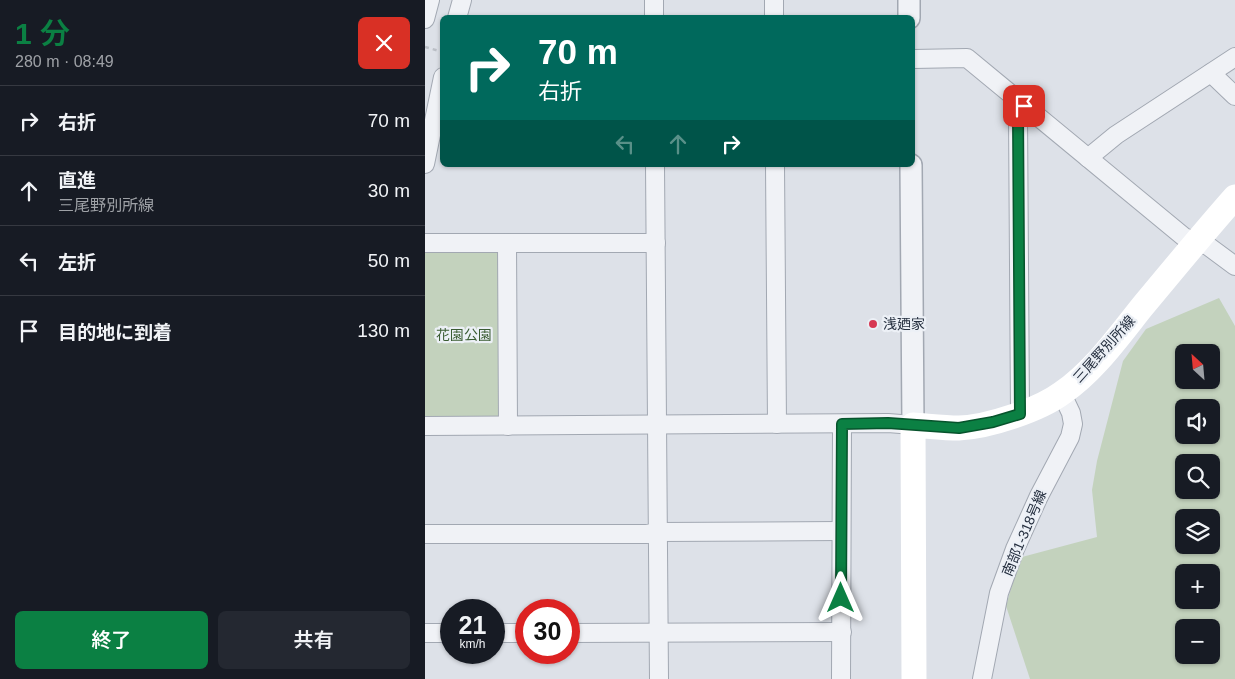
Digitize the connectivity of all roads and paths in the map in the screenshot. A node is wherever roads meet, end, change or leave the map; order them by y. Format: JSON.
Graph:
{"nodes":[{"id":1,"x":430,"y":0,"type":"edge"},
{"id":2,"x":462,"y":0,"type":"edge"},
{"id":3,"x":654,"y":0,"type":"edge"},
{"id":4,"x":774,"y":0,"type":"edge"},
{"id":5,"x":909,"y":0,"type":"edge"},
{"id":6,"x":458,"y":15,"type":"edge"},
{"id":7,"x":654,"y":15,"type":"edge"},
{"id":8,"x":774,"y":15,"type":"edge"},
{"id":9,"x":909,"y":15,"type":"edge"},
{"id":10,"x":425,"y":19,"type":"edge"},
{"id":11,"x":425,"y":47,"type":"edge"},
{"id":12,"x":440,"y":51,"type":"edge"},
{"id":13,"x":1235,"y":57,"type":"edge"},
{"id":14,"x":915,"y":59,"type":"edge"},
{"id":15,"x":1211,"y":73,"type":"junction"},
{"id":16,"x":1235,"y":96,"type":"edge"},
{"id":17,"x":440,"y":98,"type":"edge"},
{"id":18,"x":1024,"y":106,"type":"junction"},
{"id":19,"x":432,"y":154,"type":"edge"},
{"id":20,"x":1088,"y":158,"type":"junction"},
{"id":21,"x":655,"y":167,"type":"edge"},
{"id":22,"x":775,"y":167,"type":"edge"},
{"id":23,"x":911,"y":167,"type":"edge"},
{"id":24,"x":1235,"y":197,"type":"edge"},
{"id":25,"x":1196,"y":242,"type":"junction"},
{"id":26,"x":425,"y":243,"type":"edge"},
{"id":27,"x":507,"y":243,"type":"junction"},
{"id":28,"x":656,"y":243,"type":"junction"},
{"id":29,"x":1235,"y":266,"type":"edge"},
{"id":30,"x":1061,"y":394,"type":"junction"},
{"id":31,"x":1020,"y":414,"type":"junction"},
{"id":32,"x":777,"y":424,"type":"junction"},
{"id":33,"x":842,"y":424,"type":"junction"},
{"id":34,"x":657,"y":425,"type":"junction"},
{"id":35,"x":913,"y":425,"type":"junction"},
{"id":36,"x":425,"y":426,"type":"edge"},
{"id":37,"x":508,"y":426,"type":"junction"},
{"id":38,"x":841,"y":531,"type":"junction"},
{"id":39,"x":659,"y":532,"type":"junction"},
{"id":40,"x":425,"y":534,"type":"edge"},
{"id":41,"x":841,"y":632,"type":"junction"},
{"id":42,"x":425,"y":633,"type":"edge"},
{"id":43,"x":440,"y":633,"type":"edge"},
{"id":44,"x":580,"y":633,"type":"edge"},
{"id":45,"x":659,"y":633,"type":"junction"},
{"id":46,"x":659,"y":679,"type":"edge"},
{"id":47,"x":841,"y":679,"type":"edge"},
{"id":48,"x":913,"y":679,"type":"edge"},
{"id":49,"x":982,"y":679,"type":"edge"}],
"edges":[{"from":1,"to":10,"type":"street"},
{"from":2,"to":6,"type":"street"},
{"from":3,"to":7,"type":"street"},
{"from":4,"to":8,"type":"street"},
{"from":5,"to":9,"type":"street"},
{"from":11,"to":12,"type":"path"},
{"from":13,"to":15,"type":"street"},
{"from":14,"to":18,"type":"street"},
{"from":15,"to":16,"type":"street"},
{"from":15,"to":20,"type":"street"},
{"from":17,"to":19,"type":"street"},
{"from":18,"to":20,"type":"street"},
{"from":18,"to":31,"type":"street"},
{"from":20,"to":25,"type":"street"},
{"from":21,"to":28,"type":"street"},
{"from":22,"to":32,"type":"street"},
{"from":23,"to":35,"type":"street"},
{"from":24,"to":25,"type":"main road","name":"三尾野別所線"},
{"from":25,"to":29,"type":"street"},
{"from":25,"to":30,"type":"main road","name":"三尾野別所線"},
{"from":26,"to":27,"type":"street"},
{"from":27,"to":28,"type":"street"},
{"from":27,"to":37,"type":"street"},
{"from":28,"to":34,"type":"street"},
{"from":30,"to":31,"type":"main road","name":"三尾野別所線"},
{"from":30,"to":49,"type":"street","name":"南部1-318号線"},
{"from":31,"to":35,"type":"main road","name":"三尾野別所線"},
{"from":32,"to":33,"type":"street"},
{"from":32,"to":34,"type":"street"},
{"from":33,"to":35,"type":"street"},
{"from":33,"to":38,"type":"street"},
{"from":34,"to":37,"type":"street"},
{"from":34,"to":39,"type":"street"},
{"from":35,"to":48,"type":"main road"},
{"from":36,"to":37,"type":"street"},
{"from":38,"to":39,"type":"street"},
{"from":38,"to":41,"type":"street"},
{"from":39,"to":40,"type":"street"},
{"from":39,"to":45,"type":"street"},
{"from":41,"to":45,"type":"street"},
{"from":41,"to":47,"type":"street"},
{"from":42,"to":43,"type":"street"},
{"from":44,"to":45,"type":"street"},
{"from":45,"to":46,"type":"street"}]}
